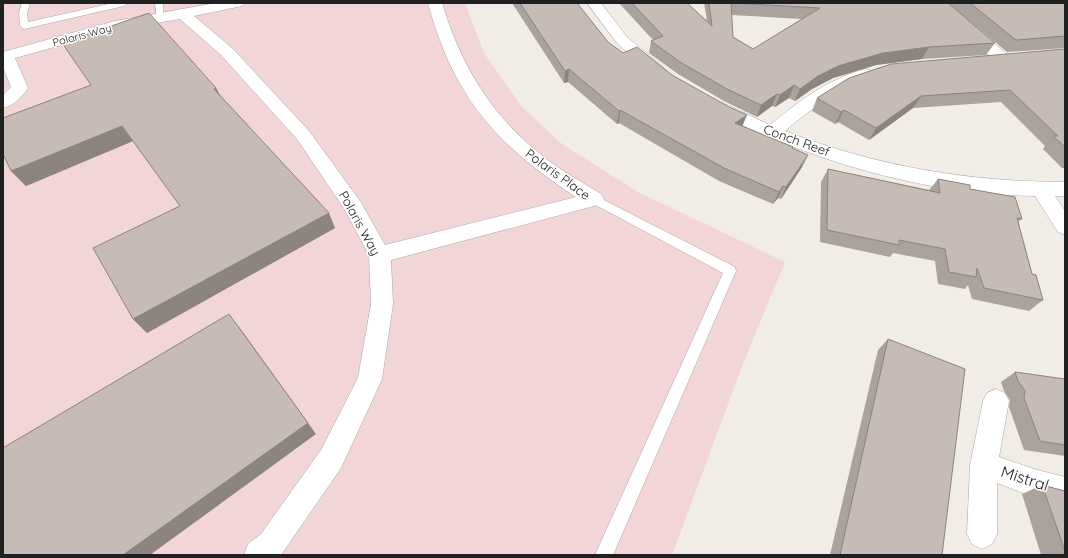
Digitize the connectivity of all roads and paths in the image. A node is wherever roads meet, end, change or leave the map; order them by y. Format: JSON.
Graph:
{"nodes":[{"id":1,"x":26,"y":3,"type":"edge"},
{"id":2,"x":124,"y":3,"type":"edge"},
{"id":3,"x":237,"y":3,"type":"edge"},
{"id":4,"x":435,"y":3,"type":"edge"},
{"id":5,"x":594,"y":3,"type":"edge"},
{"id":6,"x":937,"y":3,"type":"edge"},
{"id":7,"x":160,"y":10,"type":"edge"},
{"id":8,"x":183,"y":14,"type":"junction"},
{"id":9,"x":5,"y":57,"type":"edge"},
{"id":10,"x":979,"y":61,"type":"edge"},
{"id":11,"x":884,"y":70,"type":"edge"},
{"id":12,"x":671,"y":79,"type":"edge"},
{"id":13,"x":704,"y":100,"type":"edge"},
{"id":14,"x":3,"y":102,"type":"edge"},
{"id":15,"x":773,"y":132,"type":"junction"},
{"id":16,"x":1065,"y":189,"type":"edge"},
{"id":17,"x":1041,"y":190,"type":"junction"},
{"id":18,"x":594,"y":199,"type":"junction"},
{"id":19,"x":1065,"y":227,"type":"edge"},
{"id":20,"x":380,"y":255,"type":"junction"},
{"id":21,"x":996,"y":401,"type":"dead end"},
{"id":22,"x":984,"y":465,"type":"junction"},
{"id":23,"x":1065,"y":491,"type":"edge"},
{"id":24,"x":982,"y":534,"type":"dead end"},
{"id":25,"x":259,"y":555,"type":"edge"},
{"id":26,"x":604,"y":555,"type":"edge"}],
"edges":[{"from":1,"to":2,"type":"lane"},
{"from":3,"to":8,"type":"street","name":"Polaris Way"},
{"from":4,"to":18,"type":"street","name":"Polaris Place"},
{"from":5,"to":12,"type":"street"},
{"from":6,"to":10,"type":"street"},
{"from":7,"to":8,"type":"street","name":"Polaris Way"},
{"from":7,"to":9,"type":"street","name":"Polaris Way"},
{"from":8,"to":20,"type":"street","name":"Polaris Way"},
{"from":9,"to":14,"type":"street","name":"Polaris Way"},
{"from":11,"to":15,"type":"street"},
{"from":13,"to":15,"type":"street","name":"Conch Reef"},
{"from":15,"to":17,"type":"street","name":"Conch Reef"},
{"from":16,"to":17,"type":"street","name":"Conch Reef"},
{"from":17,"to":19,"type":"street"},
{"from":18,"to":20,"type":"street","name":"Polaris Place"},
{"from":18,"to":26,"type":"lane"},
{"from":20,"to":25,"type":"street","name":"Polaris Way"},
{"from":21,"to":22,"type":"street","name":"Mistral"},
{"from":22,"to":23,"type":"street","name":"Mistral"},
{"from":22,"to":24,"type":"street","name":"Mistral"}]}
